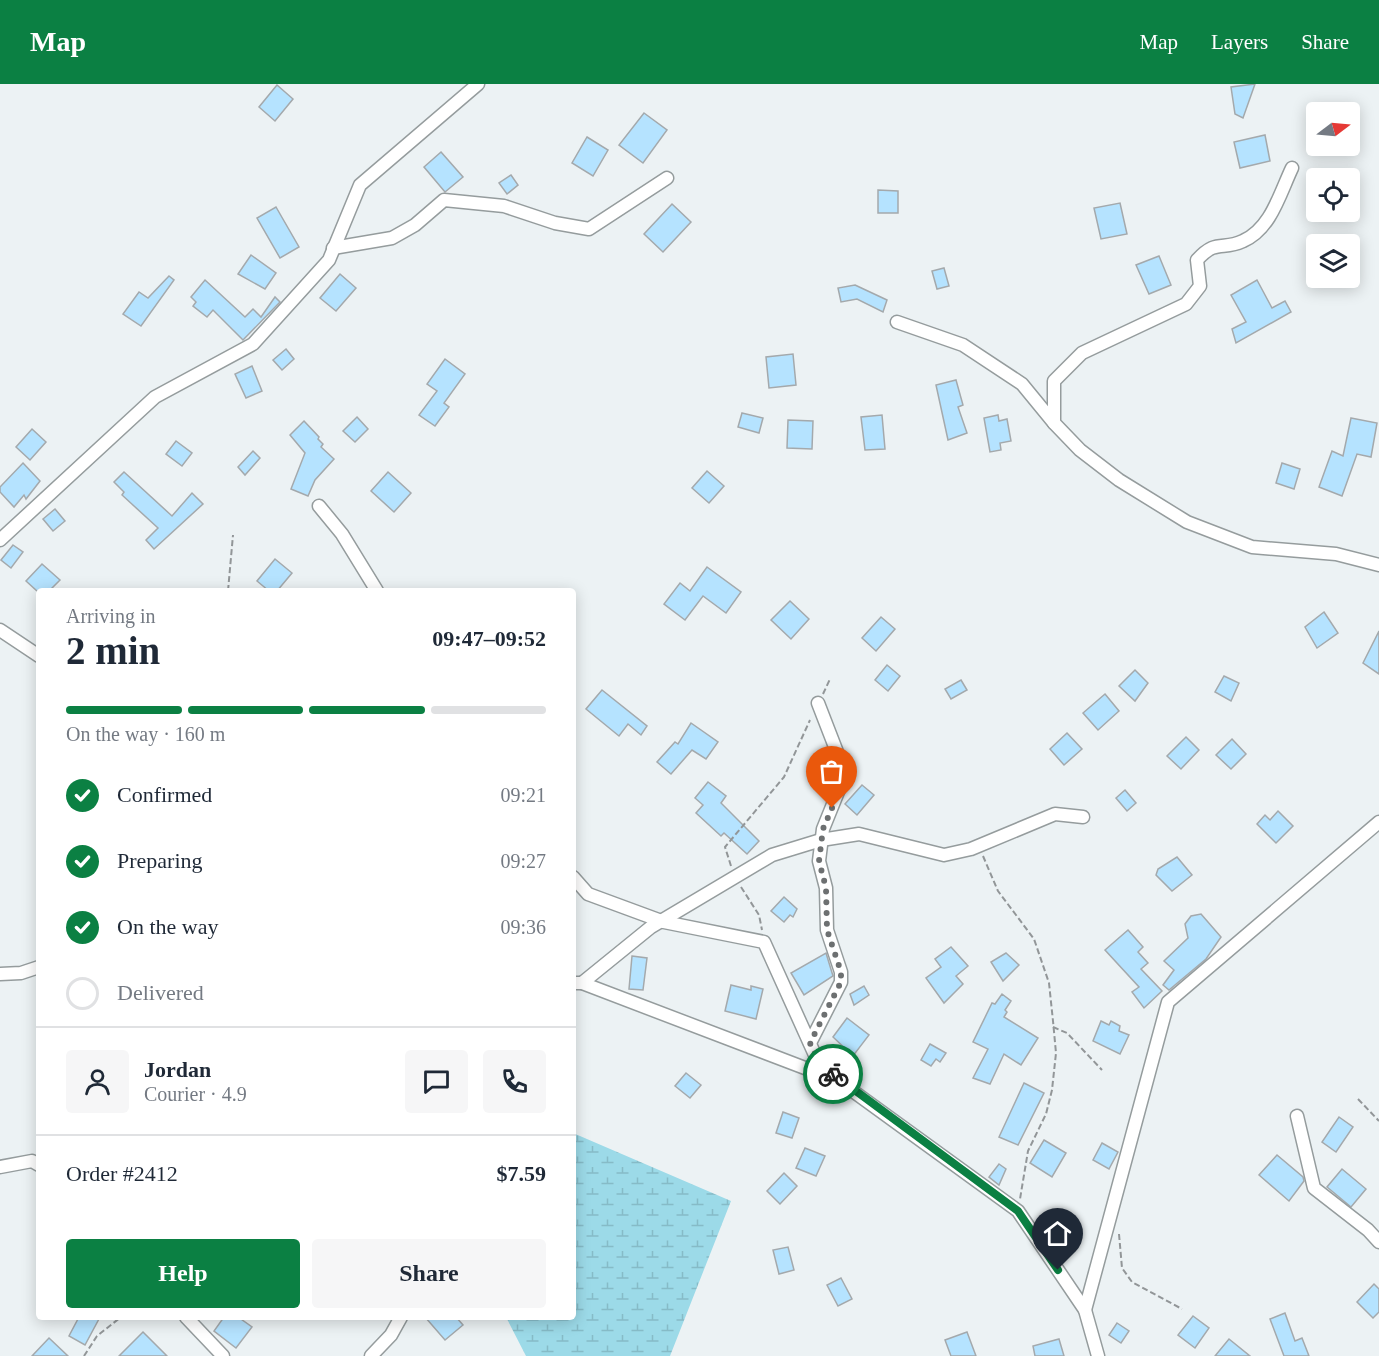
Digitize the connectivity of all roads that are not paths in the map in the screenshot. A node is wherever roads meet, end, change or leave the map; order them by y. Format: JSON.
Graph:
{"nodes":[{"id":1,"x":478,"y":84,"type":"edge"},
{"id":2,"x":1292,"y":168,"type":"dead end"},
{"id":3,"x":667,"y":178,"type":"dead end"},
{"id":4,"x":333,"y":248,"type":"junction"},
{"id":5,"x":897,"y":322,"type":"dead end"},
{"id":6,"x":1054,"y":423,"type":"junction"},
{"id":7,"x":320,"y":506,"type":"dead end"},
{"id":8,"x":0,"y":540,"type":"edge"},
{"id":9,"x":1379,"y":565,"type":"edge"},
{"id":10,"x":375,"y":588,"type":"edge"},
{"id":11,"x":0,"y":630,"type":"edge"},
{"id":12,"x":36,"y":654,"type":"edge"},
{"id":13,"x":819,"y":703,"type":"road end"},
{"id":14,"x":1083,"y":817,"type":"dead end"},
{"id":15,"x":1379,"y":822,"type":"edge"},
{"id":16,"x":821,"y":840,"type":"junction"},
{"id":17,"x":576,"y":880,"type":"edge"},
{"id":18,"x":663,"y":922,"type":"junction"},
{"id":19,"x":36,"y":968,"type":"edge"},
{"id":20,"x":0,"y":974,"type":"edge"},
{"id":21,"x":577,"y":983,"type":"edge"},
{"id":22,"x":810,"y":1043,"type":"junction"},
{"id":23,"x":839,"y":1081,"type":"junction"},
{"id":24,"x":1297,"y":1116,"type":"dead end"},
{"id":25,"x":36,"y":1163,"type":"edge"},
{"id":26,"x":0,"y":1167,"type":"edge"},
{"id":27,"x":1379,"y":1242,"type":"edge"},
{"id":28,"x":1085,"y":1310,"type":"junction"},
{"id":29,"x":189,"y":1320,"type":"edge"},
{"id":30,"x":398,"y":1320,"type":"edge"},
{"id":31,"x":223,"y":1356,"type":"edge"},
{"id":32,"x":371,"y":1356,"type":"edge"},
{"id":33,"x":1098,"y":1356,"type":"edge"}],
"edges":[{"from":1,"to":4,"type":"street"},
{"from":2,"to":6,"type":"street"},
{"from":3,"to":4,"type":"street"},
{"from":4,"to":8,"type":"street"},
{"from":5,"to":6,"type":"street"},
{"from":6,"to":9,"type":"street"},
{"from":7,"to":10,"type":"street"},
{"from":11,"to":12,"type":"street"},
{"from":13,"to":16,"type":"street"},
{"from":14,"to":16,"type":"street"},
{"from":15,"to":28,"type":"street"},
{"from":16,"to":18,"type":"street"},
{"from":16,"to":22,"type":"street"},
{"from":17,"to":18,"type":"street"},
{"from":18,"to":21,"type":"street"},
{"from":18,"to":22,"type":"street"},
{"from":19,"to":20,"type":"street"},
{"from":21,"to":23,"type":"street"},
{"from":22,"to":23,"type":"street"},
{"from":23,"to":28,"type":"street"},
{"from":24,"to":27,"type":"street"},
{"from":25,"to":26,"type":"street"},
{"from":28,"to":33,"type":"street"},
{"from":29,"to":31,"type":"street"},
{"from":30,"to":32,"type":"street"}]}
